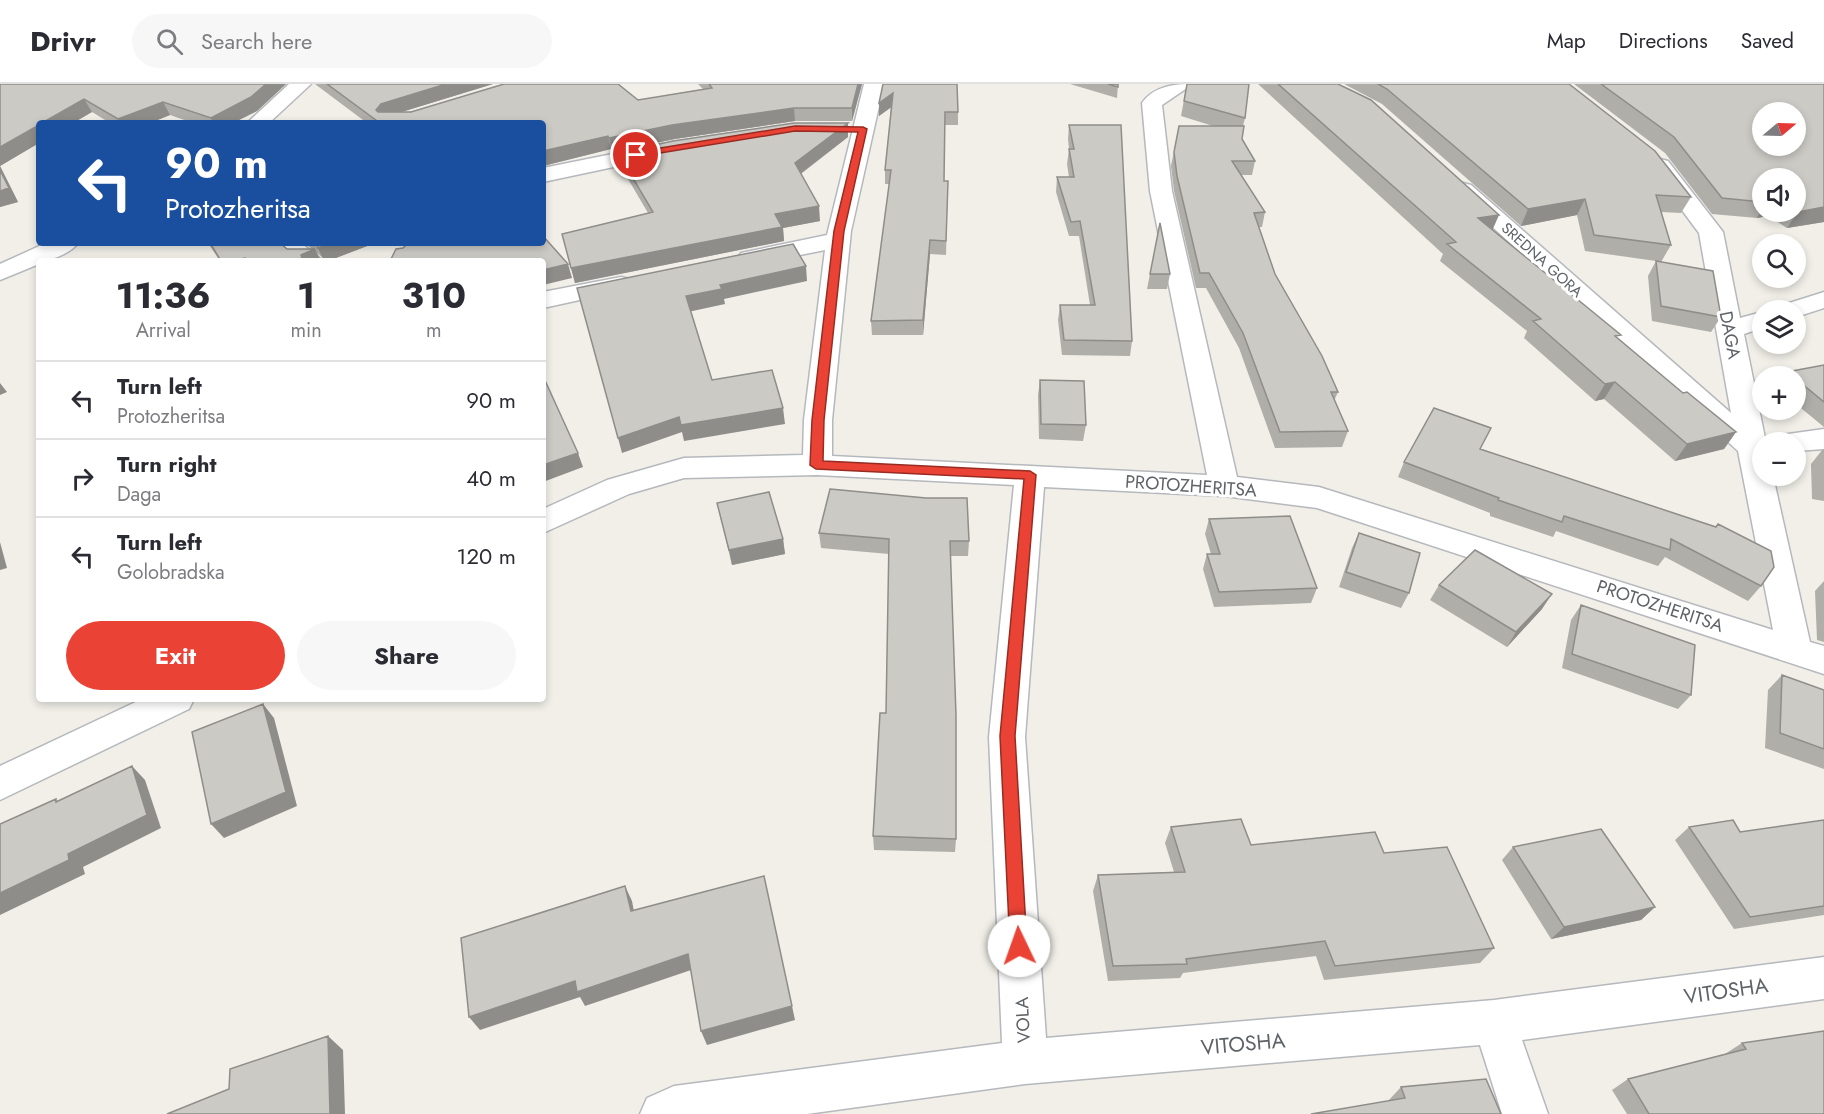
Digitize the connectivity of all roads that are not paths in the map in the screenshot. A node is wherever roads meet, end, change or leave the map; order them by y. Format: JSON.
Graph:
{"nodes":[{"id":1,"x":301,"y":84,"type":"edge"},
{"id":2,"x":874,"y":84,"type":"edge"},
{"id":3,"x":1183,"y":84,"type":"edge"},
{"id":4,"x":260,"y":120,"type":"edge"},
{"id":5,"x":686,"y":145,"type":"edge"},
{"id":6,"x":1638,"y":146,"type":"edge"},
{"id":7,"x":1444,"y":173,"type":"edge"},
{"id":8,"x":546,"y":175,"type":"edge"},
{"id":9,"x":838,"y":240,"type":"junction"},
{"id":10,"x":59,"y":246,"type":"edge"},
{"id":11,"x":289,"y":246,"type":"edge"},
{"id":12,"x":307,"y":258,"type":"edge"},
{"id":13,"x":724,"y":263,"type":"edge"},
{"id":14,"x":0,"y":273,"type":"edge"},
{"id":15,"x":645,"y":279,"type":"edge"},
{"id":16,"x":546,"y":299,"type":"edge"},
{"id":17,"x":1824,"y":300,"type":"edge"},
{"id":18,"x":1806,"y":306,"type":"edge"},
{"id":19,"x":1752,"y":323,"type":"edge"},
{"id":20,"x":1729,"y":330,"type":"junction"},
{"id":21,"x":1754,"y":432,"type":"edge"},
{"id":22,"x":1824,"y":439,"type":"edge"},
{"id":23,"x":1806,"y":441,"type":"edge"},
{"id":24,"x":1752,"y":442,"type":"edge"},
{"id":25,"x":816,"y":465,"type":"junction"},
{"id":26,"x":1030,"y":475,"type":"junction"},
{"id":27,"x":1224,"y":486,"type":"junction"},
{"id":28,"x":1764,"y":486,"type":"edge"},
{"id":29,"x":546,"y":521,"type":"edge"},
{"id":30,"x":1794,"y":649,"type":"junction"},
{"id":31,"x":1824,"y":660,"type":"edge"},
{"id":32,"x":170,"y":702,"type":"edge"},
{"id":33,"x":0,"y":784,"type":"edge"},
{"id":34,"x":1824,"y":978,"type":"edge"},
{"id":35,"x":1494,"y":1022,"type":"junction"},
{"id":36,"x":1025,"y":1062,"type":"junction"},
{"id":37,"x":663,"y":1114,"type":"edge"},
{"id":38,"x":1525,"y":1114,"type":"edge"}],
"edges":[{"from":1,"to":4,"type":"street"},
{"from":2,"to":9,"type":"street"},
{"from":3,"to":27,"type":"street"},
{"from":5,"to":8,"type":"street"},
{"from":6,"to":20,"type":"street","name":"DAGA"},
{"from":7,"to":24,"type":"street","name":"SREDNA GORA"},
{"from":9,"to":13,"type":"street"},
{"from":9,"to":25,"type":"street"},
{"from":10,"to":14,"type":"street"},
{"from":11,"to":12,"type":"street"},
{"from":15,"to":16,"type":"street"},
{"from":17,"to":18,"type":"street"},
{"from":19,"to":20,"type":"street"},
{"from":20,"to":21,"type":"street","name":"DAGA"},
{"from":22,"to":23,"type":"street"},
{"from":25,"to":26,"type":"street","name":"PROTOZHERITSA"},
{"from":25,"to":29,"type":"street","name":"PROTOZHERITSA"},
{"from":26,"to":27,"type":"street","name":"PROTOZHERITSA"},
{"from":26,"to":36,"type":"street","name":"VOLA"},
{"from":27,"to":30,"type":"street","name":"PROTOZHERITSA"},
{"from":28,"to":30,"type":"street","name":"DAGA"},
{"from":30,"to":31,"type":"street","name":"PROTOZHERITSA"},
{"from":32,"to":33,"type":"street"},
{"from":34,"to":35,"type":"street","name":"VITOSHA"},
{"from":35,"to":36,"type":"street","name":"VITOSHA"},
{"from":35,"to":38,"type":"street"},
{"from":36,"to":37,"type":"street","name":"VITOSHA"}]}
